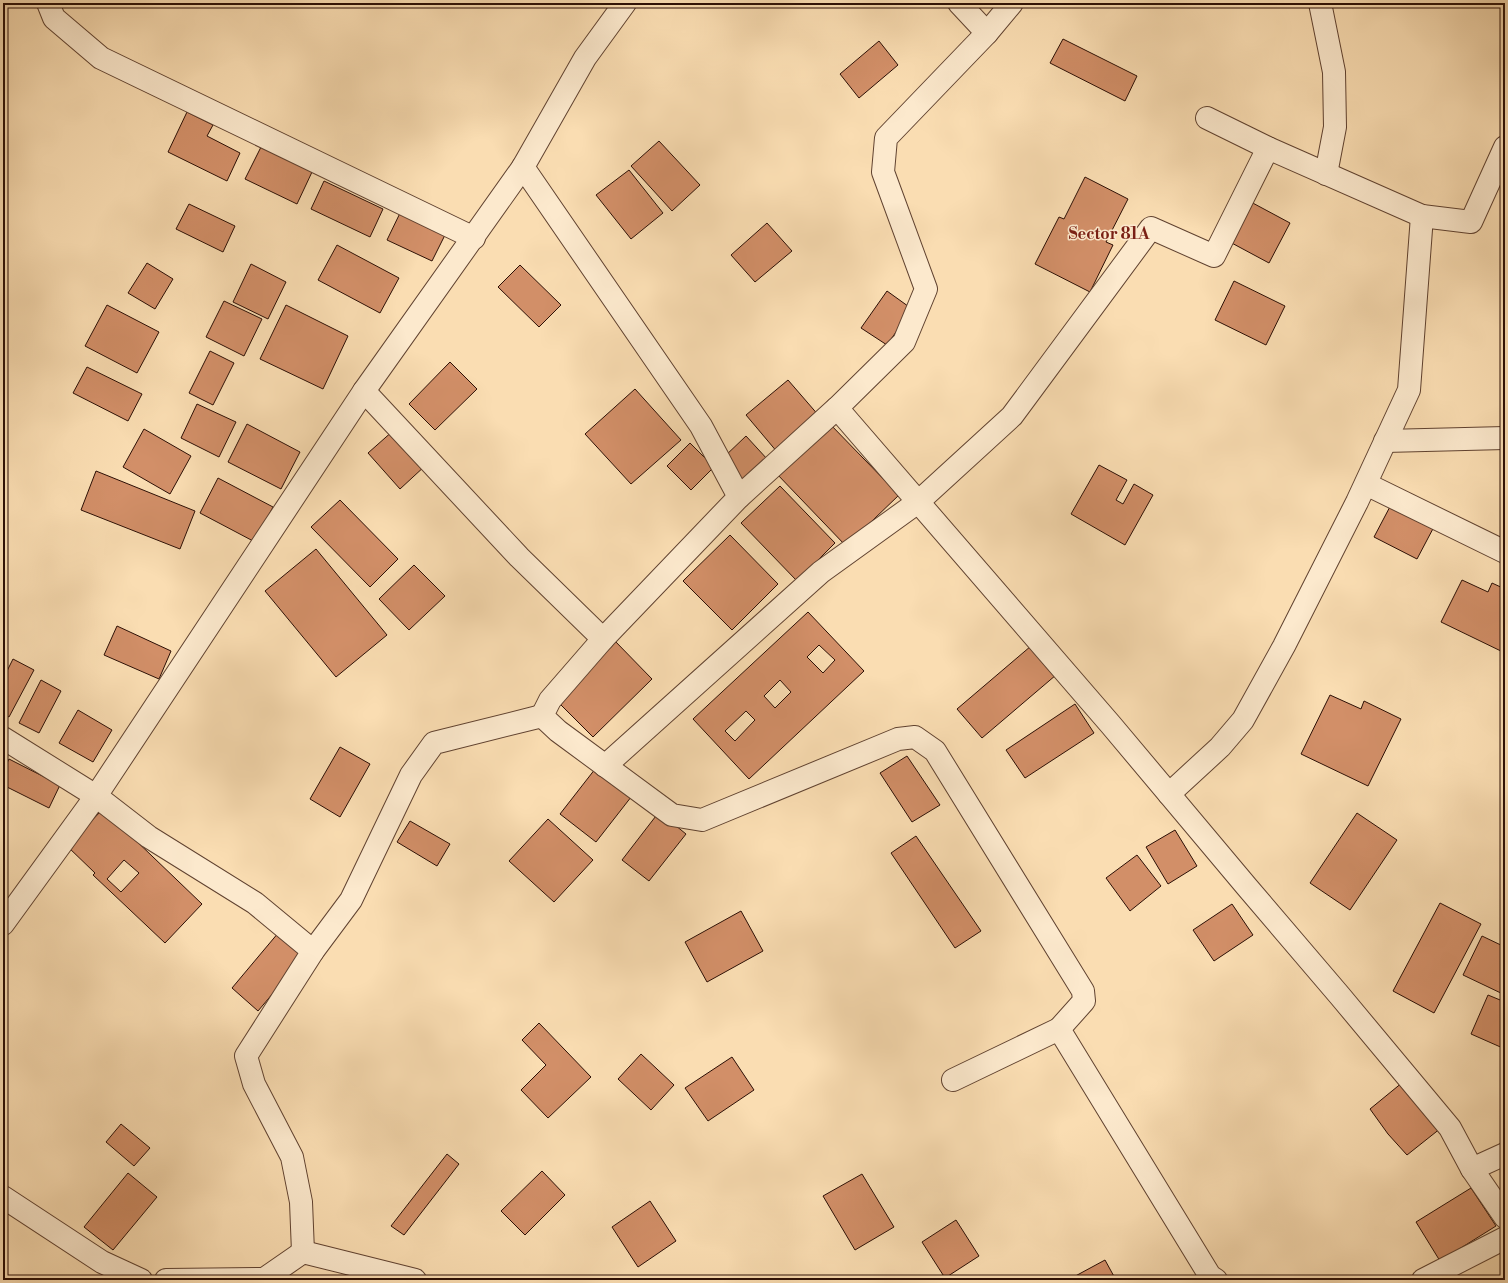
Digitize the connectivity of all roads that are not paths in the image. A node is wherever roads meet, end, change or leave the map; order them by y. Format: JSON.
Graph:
{"nodes":[{"id":1,"x":48,"y":3,"type":"edge"},
{"id":2,"x":625,"y":3,"type":"edge"},
{"id":3,"x":959,"y":3,"type":"edge"},
{"id":4,"x":1012,"y":3,"type":"edge"},
{"id":5,"x":1320,"y":3,"type":"edge"},
{"id":6,"x":987,"y":33,"type":"junction"},
{"id":7,"x":1207,"y":118,"type":"dead end"},
{"id":8,"x":1505,"y":147,"type":"edge"},
{"id":9,"x":1268,"y":148,"type":"junction"},
{"id":10,"x":524,"y":167,"type":"junction"},
{"id":11,"x":1326,"y":174,"type":"junction"},
{"id":12,"x":1422,"y":216,"type":"junction"},
{"id":13,"x":474,"y":238,"type":"junction"},
{"id":14,"x":364,"y":391,"type":"junction"},
{"id":15,"x":837,"y":408,"type":"junction"},
{"id":16,"x":1505,"y":438,"type":"edge"},
{"id":17,"x":1385,"y":441,"type":"junction"},
{"id":18,"x":1366,"y":484,"type":"junction"},
{"id":19,"x":739,"y":497,"type":"junction"},
{"id":20,"x":918,"y":502,"type":"junction"},
{"id":21,"x":1505,"y":552,"type":"edge"},
{"id":22,"x":603,"y":639,"type":"junction"},
{"id":23,"x":542,"y":716,"type":"junction"},
{"id":24,"x":3,"y":738,"type":"edge"},
{"id":25,"x":606,"y":766,"type":"junction"},
{"id":26,"x":1168,"y":794,"type":"junction"},
{"id":27,"x":96,"y":796,"type":"junction"},
{"id":28,"x":3,"y":924,"type":"edge"},
{"id":29,"x":313,"y":951,"type":"junction"},
{"id":30,"x":1059,"y":1029,"type":"junction"},
{"id":31,"x":954,"y":1080,"type":"dead end"},
{"id":32,"x":1505,"y":1154,"type":"edge"},
{"id":33,"x":1472,"y":1169,"type":"junction"},
{"id":34,"x":3,"y":1197,"type":"edge"},
{"id":35,"x":1505,"y":1217,"type":"edge"},
{"id":36,"x":1505,"y":1238,"type":"edge"},
{"id":37,"x":303,"y":1252,"type":"junction"},
{"id":38,"x":141,"y":1280,"type":"edge"},
{"id":39,"x":166,"y":1280,"type":"edge"},
{"id":40,"x":264,"y":1280,"type":"edge"},
{"id":41,"x":415,"y":1280,"type":"edge"},
{"id":42,"x":1216,"y":1280,"type":"edge"},
{"id":43,"x":1422,"y":1280,"type":"edge"}],
"edges":[{"from":1,"to":13,"type":"street"},
{"from":2,"to":10,"type":"street"},
{"from":3,"to":6,"type":"street"},
{"from":4,"to":6,"type":"street"},
{"from":5,"to":11,"type":"street"},
{"from":6,"to":15,"type":"street"},
{"from":7,"to":9,"type":"street"},
{"from":8,"to":12,"type":"street"},
{"from":9,"to":11,"type":"street"},
{"from":9,"to":20,"type":"street"},
{"from":10,"to":13,"type":"street"},
{"from":10,"to":19,"type":"street"},
{"from":11,"to":12,"type":"street"},
{"from":12,"to":17,"type":"street"},
{"from":13,"to":14,"type":"street"},
{"from":14,"to":22,"type":"street"},
{"from":14,"to":27,"type":"street"},
{"from":15,"to":19,"type":"street"},
{"from":15,"to":20,"type":"street"},
{"from":16,"to":17,"type":"street"},
{"from":17,"to":18,"type":"street"},
{"from":18,"to":21,"type":"street"},
{"from":18,"to":26,"type":"street"},
{"from":19,"to":22,"type":"street"},
{"from":20,"to":25,"type":"street"},
{"from":20,"to":26,"type":"street"},
{"from":22,"to":23,"type":"street"},
{"from":23,"to":25,"type":"street"},
{"from":23,"to":29,"type":"street"},
{"from":24,"to":27,"type":"street"},
{"from":25,"to":30,"type":"street"},
{"from":26,"to":33,"type":"street"},
{"from":27,"to":28,"type":"street"},
{"from":27,"to":29,"type":"street"},
{"from":29,"to":37,"type":"street"},
{"from":30,"to":31,"type":"street"},
{"from":30,"to":42,"type":"street"},
{"from":32,"to":33,"type":"street"},
{"from":33,"to":35,"type":"street"},
{"from":34,"to":38,"type":"street"},
{"from":36,"to":43,"type":"street"},
{"from":37,"to":40,"type":"street"},
{"from":37,"to":41,"type":"street"},
{"from":39,"to":40,"type":"street"}]}
